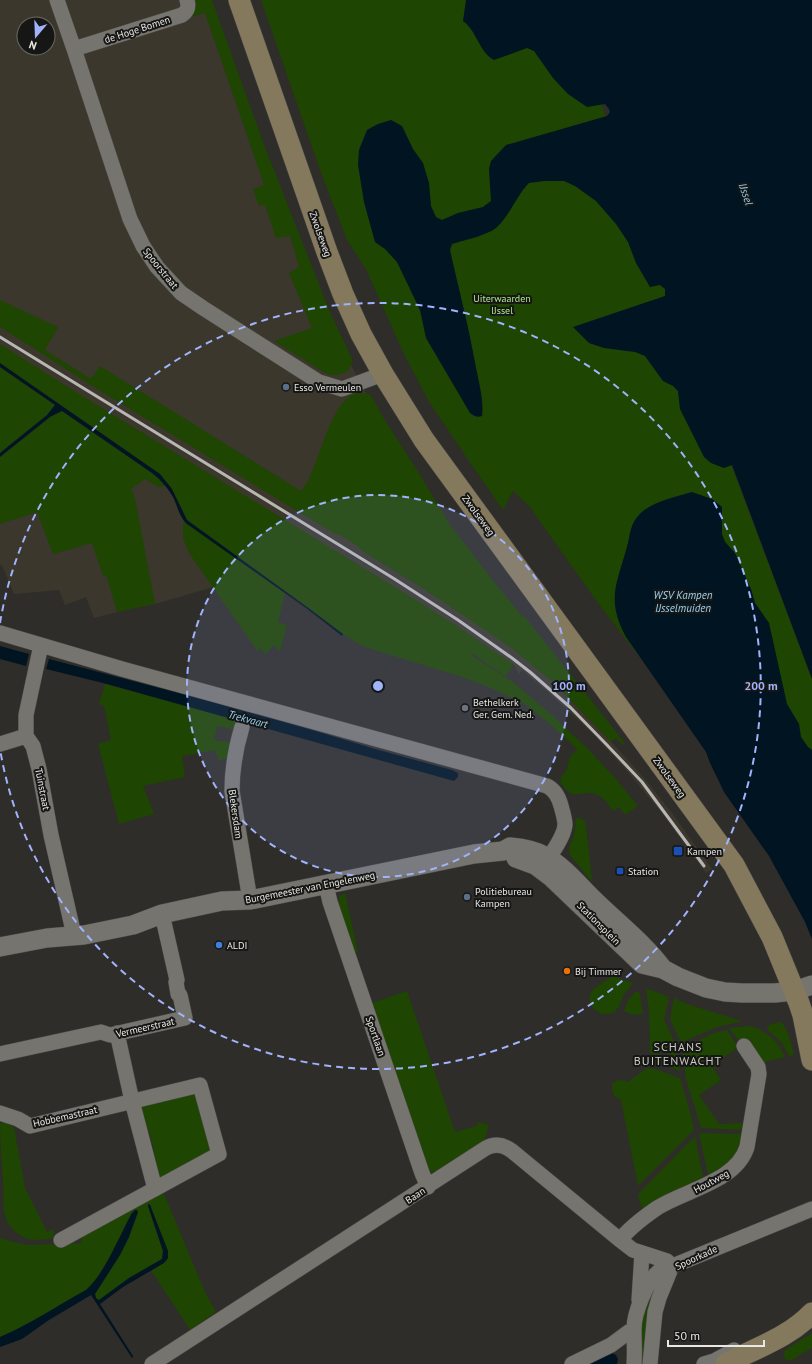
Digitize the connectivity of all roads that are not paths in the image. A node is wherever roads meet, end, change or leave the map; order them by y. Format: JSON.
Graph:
{"nodes":[{"id":1,"x":57,"y":0,"type":"edge"},
{"id":2,"x":187,"y":0,"type":"edge"},
{"id":3,"x":239,"y":0,"type":"edge"},
{"id":4,"x":74,"y":50,"type":"junction"},
{"id":5,"x":383,"y":374,"type":"junction"},
{"id":6,"x":0,"y":634,"type":"edge"},
{"id":7,"x":41,"y":645,"type":"junction"},
{"id":8,"x":242,"y":727,"type":"dead end"},
{"id":9,"x":26,"y":736,"type":"junction"},
{"id":10,"x":0,"y":744,"type":"edge"},
{"id":11,"x":544,"y":863,"type":"junction"},
{"id":12,"x":326,"y":885,"type":"junction"},
{"id":13,"x":250,"y":900,"type":"junction"},
{"id":14,"x":163,"y":920,"type":"junction"},
{"id":15,"x":74,"y":935,"type":"junction"},
{"id":16,"x":0,"y":947,"type":"edge"},
{"id":17,"x":803,"y":988,"type":"edge"},
{"id":18,"x":117,"y":1033,"type":"junction"},
{"id":19,"x":744,"y":1046,"type":"dead end"},
{"id":20,"x":0,"y":1054,"type":"edge"},
{"id":21,"x":812,"y":1060,"type":"edge"},
{"id":22,"x":132,"y":1101,"type":"junction"},
{"id":23,"x":0,"y":1113,"type":"edge"},
{"id":24,"x":428,"y":1186,"type":"junction"},
{"id":25,"x":155,"y":1189,"type":"junction"},
{"id":26,"x":812,"y":1209,"type":"edge"},
{"id":27,"x":61,"y":1240,"type":"dead end"},
{"id":28,"x":620,"y":1240,"type":"junction"},
{"id":29,"x":642,"y":1253,"type":"junction"},
{"id":30,"x":672,"y":1266,"type":"junction"},
{"id":31,"x":812,"y":1301,"type":"edge"},
{"id":32,"x":639,"y":1307,"type":"junction"},
{"id":33,"x":812,"y":1313,"type":"edge"},
{"id":34,"x":634,"y":1328,"type":"junction"},
{"id":35,"x":812,"y":1328,"type":"edge"},
{"id":36,"x":725,"y":1362,"type":"edge"},
{"id":37,"x":152,"y":1364,"type":"edge"},
{"id":38,"x":572,"y":1364,"type":"edge"},
{"id":39,"x":634,"y":1364,"type":"edge"},
{"id":40,"x":650,"y":1364,"type":"edge"},
{"id":41,"x":704,"y":1364,"type":"edge"},
{"id":42,"x":748,"y":1364,"type":"edge"}],
"edges":[{"from":1,"to":4,"type":"street","name":"Spoorstraat"},
{"from":2,"to":4,"type":"street","name":"de Hoge Bomen"},
{"from":3,"to":5,"type":"main road","name":"Zwolseweg"},
{"from":4,"to":5,"type":"street","name":"Spoorstraat"},
{"from":5,"to":17,"type":"main road","name":"Zwolseweg"},
{"from":6,"to":7,"type":"street"},
{"from":7,"to":9,"type":"street","name":"Tuinstraat"},
{"from":7,"to":11,"type":"street"},
{"from":8,"to":13,"type":"street","name":"Blekersdam"},
{"from":9,"to":10,"type":"street"},
{"from":9,"to":15,"type":"street","name":"Tuinstraat"},
{"from":11,"to":12,"type":"street","name":"Burgemeester van Engelenweg"},
{"from":11,"to":17,"type":"street","name":"Stationsplein"},
{"from":12,"to":13,"type":"street","name":"Burgemeester van Engelenweg"},
{"from":12,"to":24,"type":"street","name":"Sportlaan"},
{"from":13,"to":14,"type":"street","name":"Burgemeester van Engelenweg"},
{"from":14,"to":15,"type":"street","name":"Burgemeester van Engelenweg"},
{"from":14,"to":18,"type":"street","name":"Vermeerstraat"},
{"from":15,"to":16,"type":"street","name":"Burgemeester van Engelenweg"},
{"from":17,"to":21,"type":"main road"},
{"from":18,"to":20,"type":"street","name":"Vermeerstraat"},
{"from":18,"to":22,"type":"street"},
{"from":19,"to":28,"type":"street","name":"Houtweg"},
{"from":22,"to":23,"type":"street","name":"Hobbemastraat"},
{"from":22,"to":25,"type":"street"},
{"from":22,"to":25,"type":"street","name":"Hobbemastraat"},
{"from":24,"to":28,"type":"street","name":"Baan"},
{"from":24,"to":37,"type":"street","name":"Baan"},
{"from":25,"to":27,"type":"street","name":"Hobbemastraat"},
{"from":26,"to":30,"type":"street","name":"Spoorkade"},
{"from":28,"to":29,"type":"street","name":"Baan"},
{"from":29,"to":30,"type":"street","name":"Baan"},
{"from":29,"to":32,"type":"street"},
{"from":30,"to":32,"type":"street"},
{"from":30,"to":40,"type":"street","name":"Spoorkade"},
{"from":31,"to":36,"type":"street"},
{"from":32,"to":34,"type":"street"},
{"from":33,"to":36,"type":"main road"},
{"from":34,"to":38,"type":"street"},
{"from":34,"to":39,"type":"street"},
{"from":35,"to":42,"type":"main road"},
{"from":36,"to":41,"type":"street"}]}
